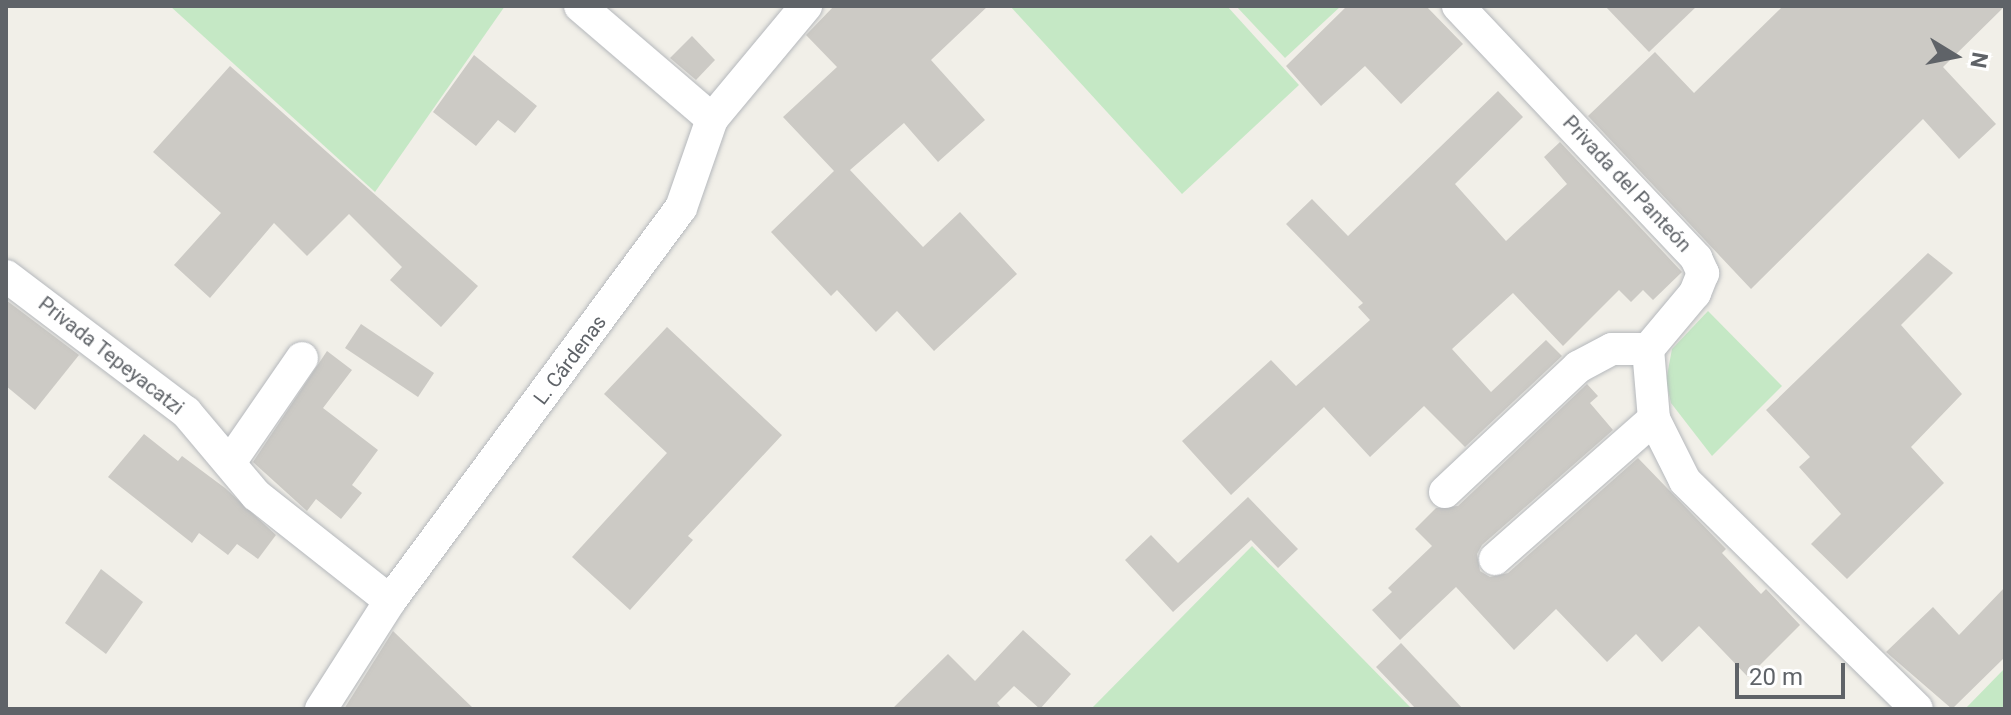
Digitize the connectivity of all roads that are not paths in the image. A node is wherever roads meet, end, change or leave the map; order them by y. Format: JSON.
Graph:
{"nodes":[{"id":1,"x":580,"y":6,"type":"edge"},
{"id":2,"x":806,"y":6,"type":"edge"},
{"id":3,"x":1458,"y":6,"type":"edge"},
{"id":4,"x":712,"y":119,"type":"junction"},
{"id":5,"x":6,"y":276,"type":"edge"},
{"id":6,"x":1648,"y":349,"type":"junction"},
{"id":7,"x":302,"y":358,"type":"dead end"},
{"id":8,"x":1654,"y":419,"type":"junction"},
{"id":9,"x":231,"y":461,"type":"junction"},
{"id":10,"x":1445,"y":492,"type":"dead end"},
{"id":11,"x":1495,"y":559,"type":"dead end"},
{"id":12,"x":390,"y":601,"type":"junction"},
{"id":13,"x":321,"y":709,"type":"edge"},
{"id":14,"x":1917,"y":709,"type":"edge"}],
"edges":[{"from":1,"to":4,"type":"street"},
{"from":2,"to":4,"type":"street","name":"L. Cárdenas"},
{"from":3,"to":6,"type":"street","name":"Privada del Panteón"},
{"from":4,"to":12,"type":"street","name":"L. Cárdenas"},
{"from":5,"to":9,"type":"street","name":"Privada Tepeyacatzi"},
{"from":6,"to":8,"type":"street"},
{"from":6,"to":10,"type":"street"},
{"from":7,"to":9,"type":"street"},
{"from":8,"to":11,"type":"street"},
{"from":8,"to":14,"type":"street"},
{"from":9,"to":12,"type":"street","name":"Privada Tepeyacatzi"},
{"from":12,"to":13,"type":"street","name":"L. Cárdenas"}]}
